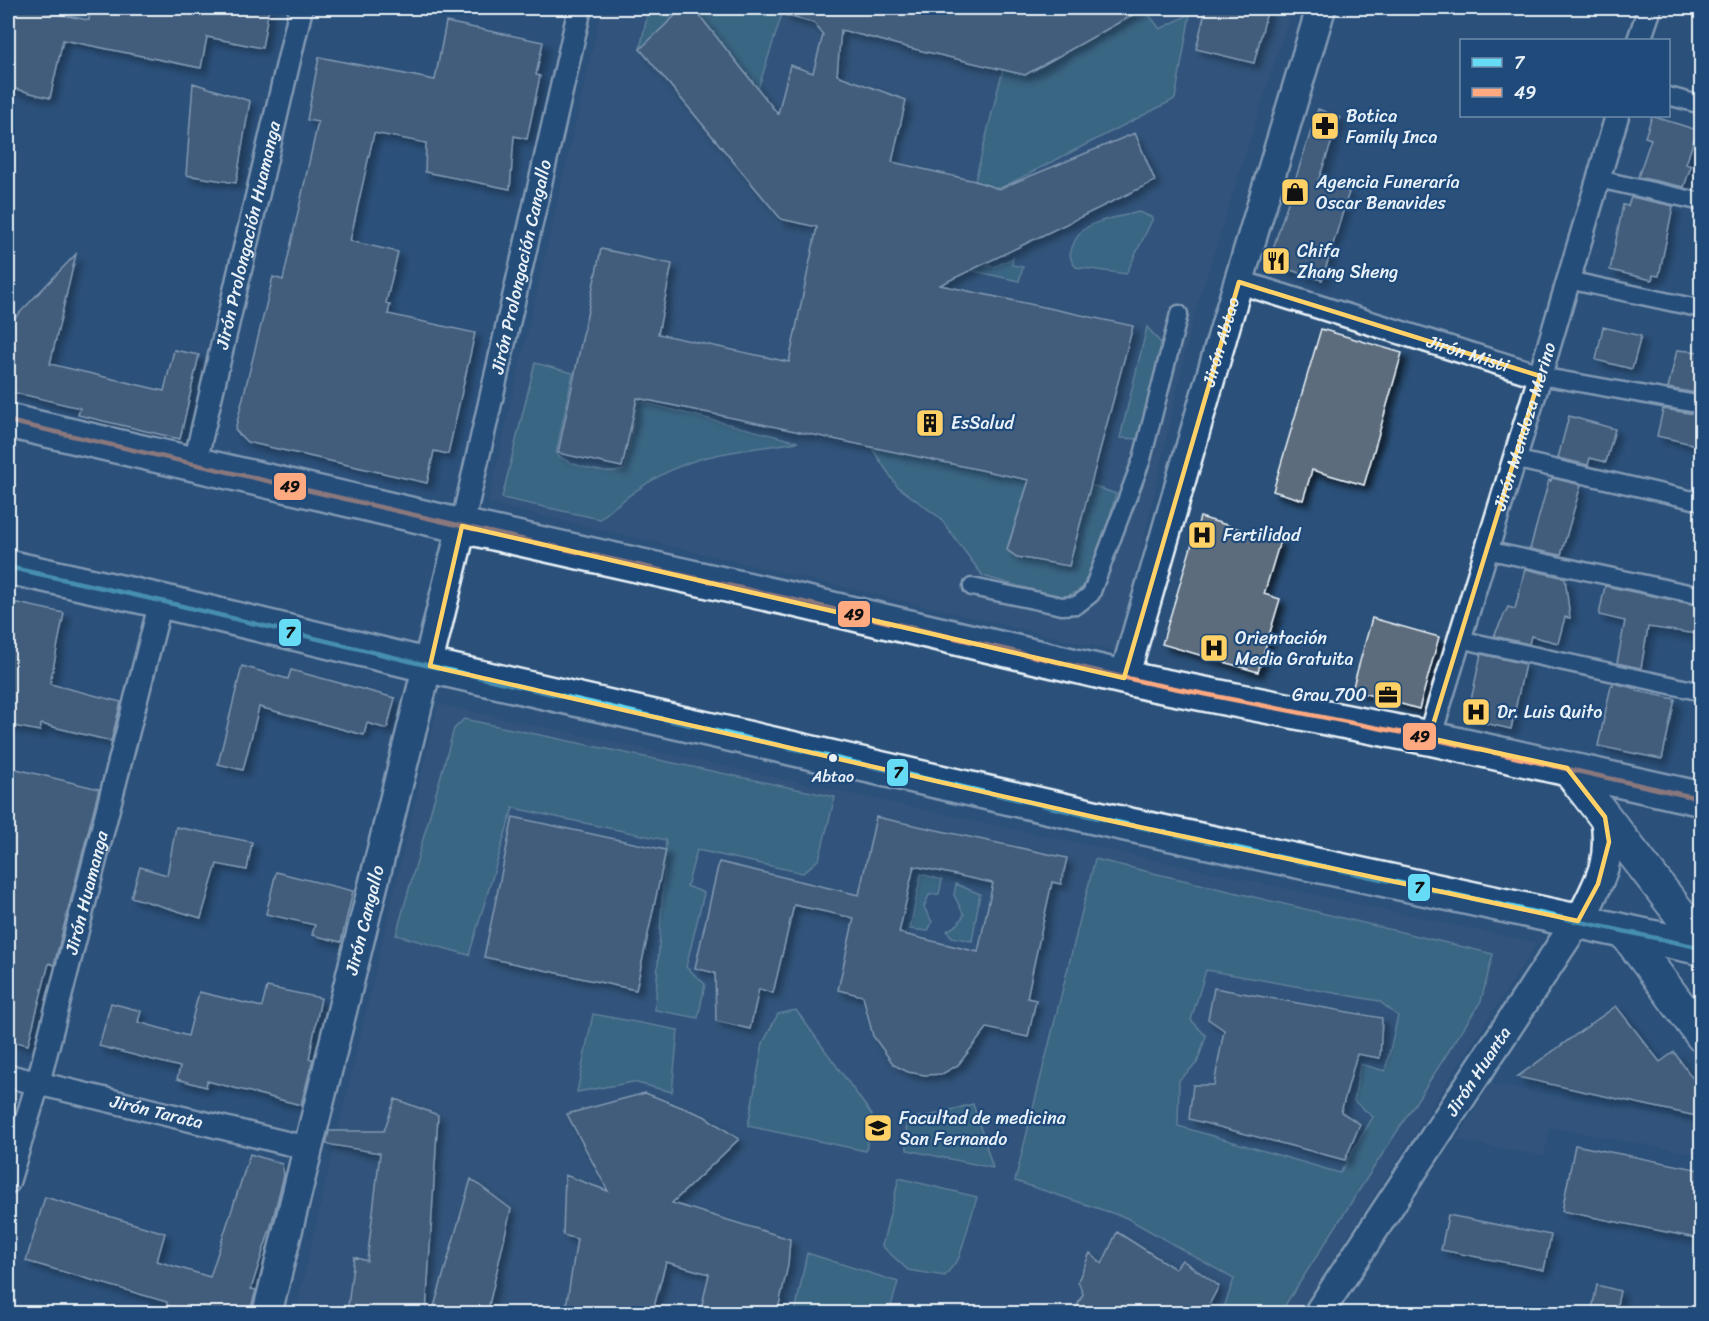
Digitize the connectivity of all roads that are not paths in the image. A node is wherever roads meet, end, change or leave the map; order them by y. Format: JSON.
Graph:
{"nodes":[{"id":1,"x":301,"y":8,"type":"edge"},
{"id":2,"x":580,"y":8,"type":"edge"},
{"id":3,"x":1321,"y":8,"type":"edge"},
{"id":4,"x":1650,"y":8,"type":"edge"},
{"id":5,"x":1640,"y":39,"type":"edge"},
{"id":6,"x":1670,"y":97,"type":"edge"},
{"id":7,"x":1701,"y":105,"type":"edge"},
{"id":8,"x":1617,"y":117,"type":"edge"},
{"id":9,"x":1598,"y":179,"type":"junction"},
{"id":10,"x":1701,"y":202,"type":"edge"},
{"id":11,"x":1568,"y":280,"type":"junction"},
{"id":12,"x":1239,"y":282,"type":"junction"},
{"id":13,"x":1701,"y":309,"type":"edge"},
{"id":14,"x":1179,"y":314,"type":"dead end"},
{"id":15,"x":1540,"y":376,"type":"junction"},
{"id":16,"x":1701,"y":405,"type":"edge"},
{"id":17,"x":8,"y":421,"type":"edge"},
{"id":18,"x":1514,"y":459,"type":"junction"},
{"id":19,"x":195,"y":463,"type":"junction"},
{"id":20,"x":1701,"y":502,"type":"edge"},
{"id":21,"x":460,"y":536,"type":"junction"},
{"id":22,"x":1486,"y":550,"type":"junction"},
{"id":23,"x":8,"y":567,"type":"edge"},
{"id":24,"x":972,"y":586,"type":"dead end"},
{"id":25,"x":1701,"y":596,"type":"edge"},
{"id":26,"x":161,"y":601,"type":"junction"},
{"id":27,"x":1459,"y":639,"type":"junction"},
{"id":28,"x":432,"y":656,"type":"junction"},
{"id":29,"x":1124,"y":678,"type":"junction"},
{"id":30,"x":1701,"y":692,"type":"edge"},
{"id":31,"x":1429,"y":738,"type":"junction"},
{"id":32,"x":1567,"y":768,"type":"junction"},
{"id":33,"x":1701,"y":799,"type":"edge"},
{"id":34,"x":1599,"y":808,"type":"junction"},
{"id":35,"x":1582,"y":914,"type":"junction"},
{"id":36,"x":1624,"y":931,"type":"junction"},
{"id":37,"x":1699,"y":940,"type":"edge"},
{"id":38,"x":1701,"y":1036,"type":"edge"},
{"id":39,"x":8,"y":1076,"type":"edge"},
{"id":40,"x":38,"y":1083,"type":"junction"},
{"id":41,"x":307,"y":1149,"type":"junction"},
{"id":42,"x":8,"y":1182,"type":"edge"},
{"id":43,"x":267,"y":1314,"type":"edge"},
{"id":44,"x":1318,"y":1314,"type":"edge"}],
"edges":[{"from":1,"to":19,"type":"street","name":"Jirón Prolongación Huamanga"},
{"from":2,"to":21,"type":"street","name":"Jirón Prolongación Cangallo"},
{"from":3,"to":12,"type":"street","name":"Jirón Abtao"},
{"from":4,"to":5,"type":"street"},
{"from":6,"to":7,"type":"street"},
{"from":8,"to":9,"type":"street","name":"Jirón Mendoza Merino"},
{"from":9,"to":10,"type":"street"},
{"from":9,"to":11,"type":"street","name":"Jirón Mendoza Merino"},
{"from":11,"to":13,"type":"street"},
{"from":11,"to":15,"type":"street","name":"Jirón Mendoza Merino"},
{"from":12,"to":15,"type":"street","name":"Jirón Misti"},
{"from":12,"to":29,"type":"street","name":"Jirón Abtao"},
{"from":14,"to":24,"type":"street"},
{"from":15,"to":16,"type":"street","name":"Jirón Misti"},
{"from":15,"to":18,"type":"street","name":"Jirón Mendoza Merino"},
{"from":17,"to":19,"type":"main road"},
{"from":18,"to":20,"type":"street"},
{"from":18,"to":22,"type":"street","name":"Jirón Mendoza Merino"},
{"from":19,"to":21,"type":"main road"},
{"from":21,"to":28,"type":"street","name":"Jirón Cangallo"},
{"from":21,"to":29,"type":"main road"},
{"from":22,"to":25,"type":"street"},
{"from":22,"to":27,"type":"street","name":"Jirón Mendoza Merino"},
{"from":23,"to":26,"type":"main road"},
{"from":26,"to":28,"type":"main road"},
{"from":26,"to":40,"type":"street","name":"Jirón Huamanga"},
{"from":27,"to":30,"type":"street"},
{"from":27,"to":31,"type":"street","name":"Jirón Mendoza Merino"},
{"from":28,"to":35,"type":"main road"},
{"from":28,"to":41,"type":"street","name":"Jirón Cangallo"},
{"from":29,"to":31,"type":"main road"},
{"from":31,"to":32,"type":"main road"},
{"from":32,"to":33,"type":"main road"},
{"from":32,"to":34,"type":"main road"},
{"from":34,"to":35,"type":"street","name":"Jirón Huanta"},
{"from":34,"to":37,"type":"main road"},
{"from":35,"to":36,"type":"main road"},
{"from":35,"to":44,"type":"street","name":"Jirón Huanta"},
{"from":36,"to":37,"type":"main road"},
{"from":36,"to":38,"type":"main road"},
{"from":39,"to":40,"type":"street","name":"Jirón Tarata"},
{"from":40,"to":41,"type":"street","name":"Jirón Tarata"},
{"from":40,"to":42,"type":"street","name":"Jirón Huamanga"},
{"from":41,"to":43,"type":"street","name":"Jirón Cangallo"}]}
